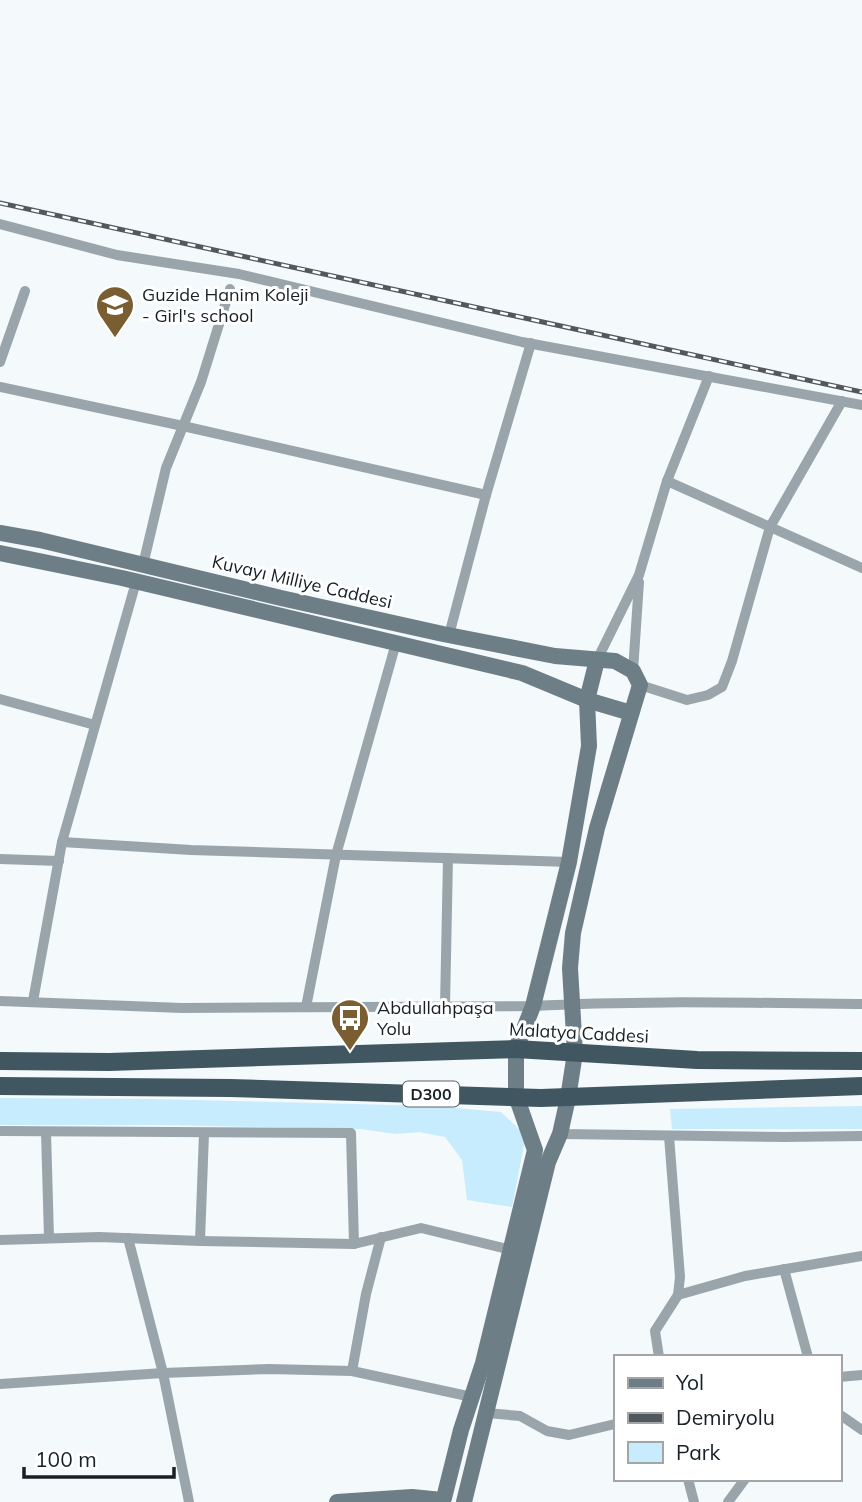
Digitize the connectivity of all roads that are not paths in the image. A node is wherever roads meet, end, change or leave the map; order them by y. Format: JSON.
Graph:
{"nodes":[{"id":1,"x":0,"y":224,"type":"edge"},
{"id":2,"x":230,"y":289,"type":"dead end"},
{"id":3,"x":25,"y":291,"type":"dead end"},
{"id":4,"x":531,"y":343,"type":"junction"},
{"id":5,"x":0,"y":362,"type":"edge"},
{"id":6,"x":709,"y":376,"type":"junction"},
{"id":7,"x":0,"y":387,"type":"edge"},
{"id":8,"x":842,"y":401,"type":"junction"},
{"id":9,"x":862,"y":405,"type":"edge"},
{"id":10,"x":183,"y":426,"type":"junction"},
{"id":11,"x":667,"y":481,"type":"junction"},
{"id":12,"x":485,"y":495,"type":"junction"},
{"id":13,"x":770,"y":527,"type":"junction"},
{"id":14,"x":0,"y":533,"type":"edge"},
{"id":15,"x":0,"y":553,"type":"edge"},
{"id":16,"x":143,"y":565,"type":"junction"},
{"id":17,"x":862,"y":568,"type":"edge"},
{"id":18,"x":639,"y":575,"type":"junction"},
{"id":19,"x":136,"y":582,"type":"junction"},
{"id":20,"x":449,"y":635,"type":"junction"},
{"id":21,"x":396,"y":643,"type":"junction"},
{"id":22,"x":597,"y":660,"type":"junction"},
{"id":23,"x":636,"y":678,"type":"junction"},
{"id":24,"x":0,"y":699,"type":"edge"},
{"id":25,"x":587,"y":700,"type":"junction"},
{"id":26,"x":631,"y":713,"type":"junction"},
{"id":27,"x":95,"y":725,"type":"junction"},
{"id":28,"x":62,"y":842,"type":"junction"},
{"id":29,"x":337,"y":855,"type":"junction"},
{"id":30,"x":0,"y":859,"type":"edge"},
{"id":31,"x":448,"y":859,"type":"junction"},
{"id":32,"x":59,"y":861,"type":"junction"},
{"id":33,"x":569,"y":862,"type":"junction"},
{"id":34,"x":0,"y":1001,"type":"edge"},
{"id":35,"x":33,"y":1001,"type":"junction"},
{"id":36,"x":572,"y":1004,"type":"junction"},
{"id":37,"x":862,"y":1004,"type":"edge"},
{"id":38,"x":445,"y":1006,"type":"junction"},
{"id":39,"x":533,"y":1006,"type":"junction"},
{"id":40,"x":306,"y":1007,"type":"junction"},
{"id":41,"x":516,"y":1049,"type":"junction"},
{"id":42,"x":575,"y":1053,"type":"junction"},
{"id":43,"x":862,"y":1060,"type":"edge"},
{"id":44,"x":0,"y":1061,"type":"edge"},
{"id":45,"x":0,"y":1086,"type":"edge"},
{"id":46,"x":862,"y":1086,"type":"edge"},
{"id":47,"x":516,"y":1097,"type":"junction"},
{"id":48,"x":568,"y":1098,"type":"junction"},
{"id":49,"x":0,"y":1131,"type":"edge"},
{"id":50,"x":46,"y":1132,"type":"junction"},
{"id":51,"x":204,"y":1133,"type":"junction"},
{"id":52,"x":559,"y":1134,"type":"junction"},
{"id":53,"x":669,"y":1136,"type":"junction"},
{"id":54,"x":862,"y":1136,"type":"edge"},
{"id":55,"x":381,"y":1237,"type":"junction"},
{"id":56,"x":50,"y":1238,"type":"junction"},
{"id":57,"x":128,"y":1238,"type":"junction"},
{"id":58,"x":0,"y":1240,"type":"edge"},
{"id":59,"x":200,"y":1241,"type":"junction"},
{"id":60,"x":354,"y":1244,"type":"junction"},
{"id":61,"x":511,"y":1250,"type":"junction"},
{"id":62,"x":862,"y":1256,"type":"edge"},
{"id":63,"x":785,"y":1269,"type":"junction"},
{"id":64,"x":678,"y":1295,"type":"junction"},
{"id":65,"x":659,"y":1355,"type":"edge"},
{"id":66,"x":807,"y":1355,"type":"edge"},
{"id":67,"x":352,"y":1371,"type":"junction"},
{"id":68,"x":163,"y":1373,"type":"junction"},
{"id":69,"x":862,"y":1375,"type":"edge"},
{"id":70,"x":841,"y":1377,"type":"edge"},
{"id":71,"x":0,"y":1384,"type":"edge"},
{"id":72,"x":472,"y":1396,"type":"junction"},
{"id":73,"x":487,"y":1413,"type":"junction"},
{"id":74,"x":841,"y":1415,"type":"edge"},
{"id":75,"x":614,"y":1424,"type":"edge"},
{"id":76,"x":862,"y":1430,"type":"edge"},
{"id":77,"x":689,"y":1481,"type":"edge"},
{"id":78,"x":744,"y":1481,"type":"edge"},
{"id":79,"x":441,"y":1500,"type":"edge"},
{"id":80,"x":189,"y":1502,"type":"edge"},
{"id":81,"x":337,"y":1502,"type":"edge"},
{"id":82,"x":463,"y":1502,"type":"edge"},
{"id":83,"x":694,"y":1502,"type":"edge"},
{"id":84,"x":728,"y":1502,"type":"edge"}],
"edges":[{"from":1,"to":4,"type":"street"},
{"from":2,"to":10,"type":"street"},
{"from":3,"to":5,"type":"street"},
{"from":4,"to":6,"type":"street"},
{"from":4,"to":12,"type":"street"},
{"from":6,"to":8,"type":"street"},
{"from":6,"to":11,"type":"street"},
{"from":7,"to":10,"type":"street"},
{"from":8,"to":9,"type":"street"},
{"from":8,"to":13,"type":"street"},
{"from":10,"to":12,"type":"street"},
{"from":10,"to":16,"type":"street"},
{"from":11,"to":13,"type":"street"},
{"from":11,"to":18,"type":"street"},
{"from":12,"to":20,"type":"street"},
{"from":13,"to":17,"type":"street"},
{"from":13,"to":23,"type":"street"},
{"from":14,"to":16,"type":"main road","name":"Kuvayı Milliye Caddesi"},
{"from":15,"to":19,"type":"main road"},
{"from":16,"to":20,"type":"main road","name":"Kuvayı Milliye Caddesi"},
{"from":18,"to":22,"type":"street"},
{"from":18,"to":23,"type":"street"},
{"from":19,"to":21,"type":"main road"},
{"from":19,"to":27,"type":"street"},
{"from":20,"to":22,"type":"main road","name":"Kuvayı Milliye Caddesi"},
{"from":21,"to":25,"type":"main road"},
{"from":21,"to":29,"type":"street"},
{"from":22,"to":23,"type":"main road","name":"Kuvayı Milliye Caddesi"},
{"from":22,"to":25,"type":"main road"},
{"from":23,"to":26,"type":"main road"},
{"from":24,"to":27,"type":"street"},
{"from":25,"to":26,"type":"main road"},
{"from":25,"to":33,"type":"main road"},
{"from":26,"to":36,"type":"main road"},
{"from":27,"to":28,"type":"street"},
{"from":28,"to":29,"type":"street"},
{"from":28,"to":32,"type":"street"},
{"from":29,"to":31,"type":"street"},
{"from":29,"to":40,"type":"street"},
{"from":30,"to":32,"type":"street"},
{"from":31,"to":33,"type":"street"},
{"from":31,"to":38,"type":"street"},
{"from":32,"to":35,"type":"street"},
{"from":33,"to":39,"type":"main road"},
{"from":34,"to":35,"type":"street"},
{"from":35,"to":40,"type":"street"},
{"from":36,"to":37,"type":"street"},
{"from":36,"to":39,"type":"street"},
{"from":36,"to":42,"type":"main road"},
{"from":38,"to":39,"type":"street"},
{"from":38,"to":40,"type":"street"},
{"from":39,"to":41,"type":"main road"},
{"from":41,"to":42,"type":"highway","name":"Malatya Caddesi"},
{"from":41,"to":44,"type":"highway","name":"Malatya Caddesi"},
{"from":41,"to":47,"type":"main road"},
{"from":42,"to":43,"type":"highway","name":"Malatya Caddesi"},
{"from":42,"to":48,"type":"main road"},
{"from":45,"to":47,"type":"highway","number":"D300"},
{"from":46,"to":48,"type":"highway","number":"D300"},
{"from":47,"to":48,"type":"highway","number":"D300"},
{"from":47,"to":61,"type":"main road"},
{"from":48,"to":52,"type":"main road"},
{"from":49,"to":50,"type":"street"},
{"from":50,"to":51,"type":"street"},
{"from":50,"to":56,"type":"street"},
{"from":51,"to":59,"type":"street"},
{"from":51,"to":60,"type":"street"},
{"from":52,"to":53,"type":"street"},
{"from":52,"to":73,"type":"main road"},
{"from":53,"to":54,"type":"street"},
{"from":53,"to":64,"type":"street"},
{"from":55,"to":60,"type":"street"},
{"from":55,"to":61,"type":"street"},
{"from":55,"to":67,"type":"street"},
{"from":56,"to":57,"type":"street"},
{"from":56,"to":58,"type":"street"},
{"from":57,"to":59,"type":"street"},
{"from":57,"to":68,"type":"street"},
{"from":59,"to":60,"type":"street"},
{"from":61,"to":72,"type":"main road"},
{"from":62,"to":63,"type":"street"},
{"from":63,"to":64,"type":"street"},
{"from":63,"to":66,"type":"street"},
{"from":64,"to":65,"type":"street"},
{"from":67,"to":68,"type":"street"},
{"from":67,"to":72,"type":"street"},
{"from":68,"to":71,"type":"street"},
{"from":68,"to":80,"type":"street"},
{"from":69,"to":70,"type":"street"},
{"from":72,"to":79,"type":"main road"},
{"from":73,"to":75,"type":"street"},
{"from":73,"to":82,"type":"main road"},
{"from":74,"to":76,"type":"street"},
{"from":77,"to":83,"type":"street"},
{"from":78,"to":84,"type":"street"},
{"from":79,"to":81,"type":"main road"},
{"from":79,"to":82,"type":"main road"}]}
